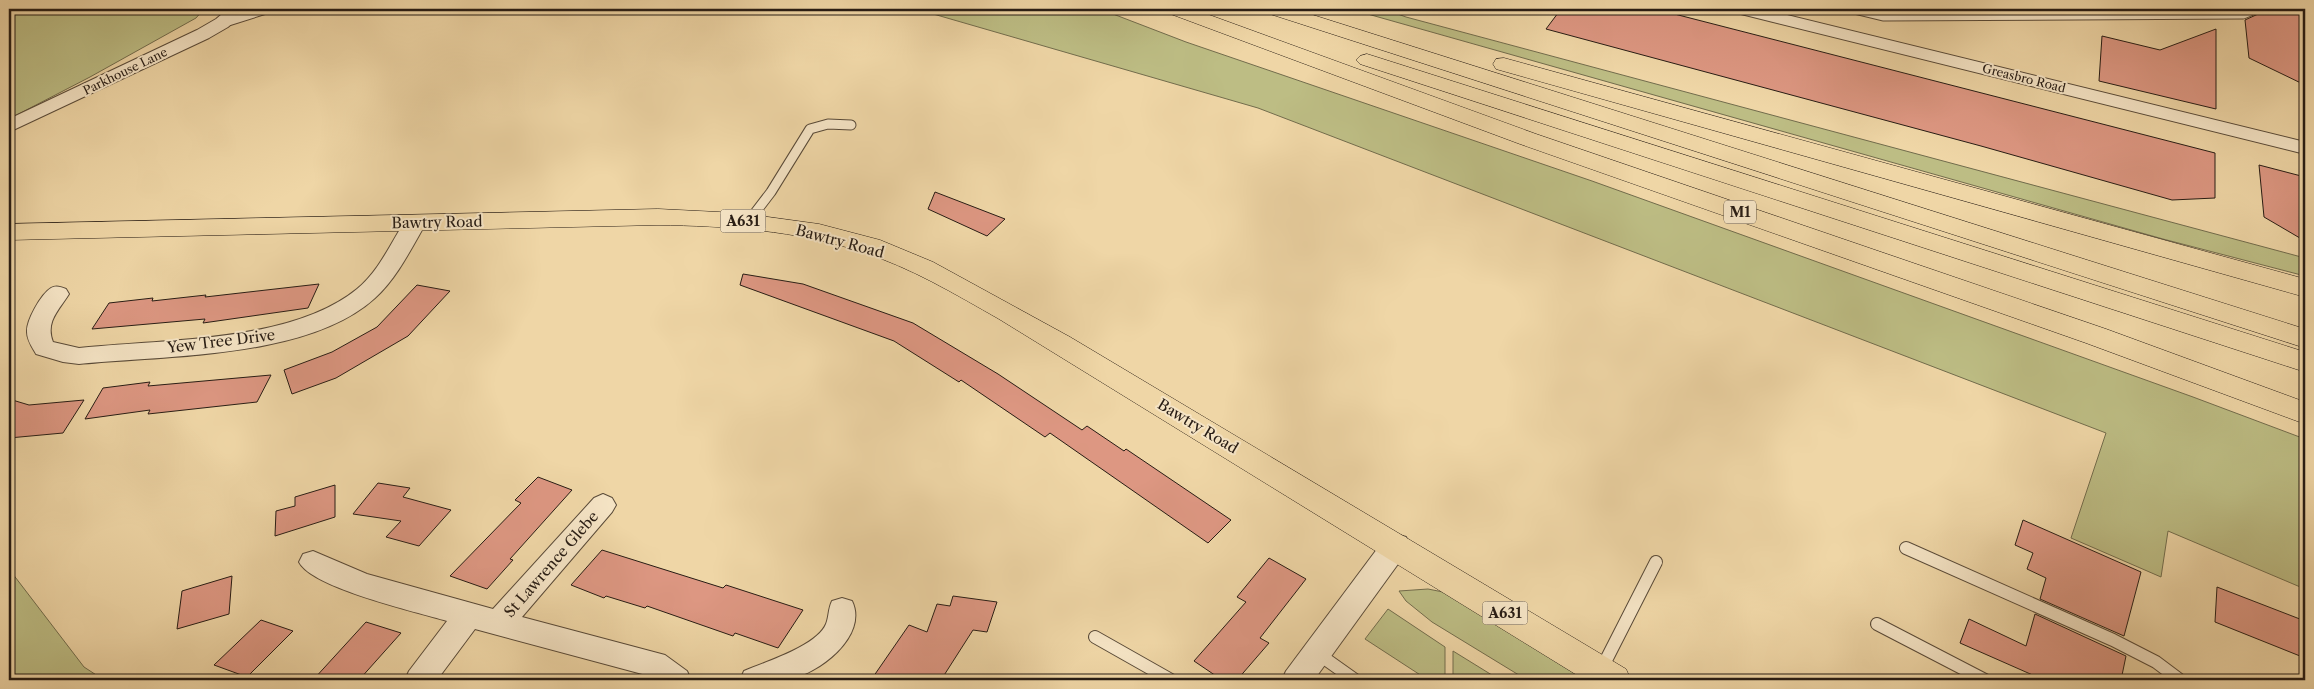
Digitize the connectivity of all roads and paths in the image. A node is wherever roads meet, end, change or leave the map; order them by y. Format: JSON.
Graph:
{"nodes":[{"id":1,"x":238,"y":9,"type":"edge"},
{"id":2,"x":266,"y":9,"type":"edge"},
{"id":3,"x":1175,"y":9,"type":"edge"},
{"id":4,"x":1198,"y":9,"type":"edge"},
{"id":5,"x":1274,"y":9,"type":"edge"},
{"id":6,"x":1306,"y":9,"type":"edge"},
{"id":7,"x":1743,"y":9,"type":"edge"},
{"id":8,"x":1854,"y":9,"type":"edge"},
{"id":9,"x":2255,"y":9,"type":"edge"},
{"id":10,"x":222,"y":23,"type":"junction"},
{"id":11,"x":851,"y":125,"type":"dead end"},
{"id":12,"x":9,"y":126,"type":"edge"},
{"id":13,"x":2305,"y":148,"type":"edge"},
{"id":14,"x":748,"y":222,"type":"junction"},
{"id":15,"x":415,"y":223,"type":"junction"},
{"id":16,"x":9,"y":232,"type":"edge"},
{"id":17,"x":2305,"y":288,"type":"edge"},
{"id":18,"x":58,"y":294,"type":"dead end"},
{"id":19,"x":2305,"y":339,"type":"edge"},
{"id":20,"x":2305,"y":362,"type":"edge"},
{"id":21,"x":2305,"y":413,"type":"edge"},
{"id":22,"x":603,"y":505,"type":"dead end"},
{"id":23,"x":1396,"y":545,"type":"junction"},
{"id":24,"x":1906,"y":548,"type":"dead end"},
{"id":25,"x":313,"y":562,"type":"dead end"},
{"id":26,"x":1656,"y":562,"type":"dead end"},
{"id":27,"x":842,"y":610,"type":"dead end"},
{"id":28,"x":469,"y":615,"type":"junction"},
{"id":29,"x":499,"y":623,"type":"junction"},
{"id":30,"x":1877,"y":624,"type":"dead end"},
{"id":31,"x":1095,"y":637,"type":"dead end"},
{"id":32,"x":1317,"y":652,"type":"junction"},
{"id":33,"x":1608,"y":676,"type":"edge"},
{"id":34,"x":420,"y":680,"type":"edge"},
{"id":35,"x":676,"y":680,"type":"edge"},
{"id":36,"x":756,"y":680,"type":"edge"},
{"id":37,"x":1171,"y":680,"type":"edge"},
{"id":38,"x":1297,"y":680,"type":"edge"},
{"id":39,"x":1355,"y":680,"type":"edge"},
{"id":40,"x":1985,"y":680,"type":"edge"},
{"id":41,"x":2180,"y":680,"type":"edge"}],
"edges":[{"from":1,"to":10,"type":"street","name":"Parkhouse Lane"},
{"from":2,"to":10,"type":"lane"},
{"from":3,"to":21,"type":"main road","number":"M1"},
{"from":4,"to":20,"type":"main road","number":"M1"},
{"from":5,"to":19,"type":"main road"},
{"from":6,"to":17,"type":"main road"},
{"from":7,"to":13,"type":"street","name":"Greasbro Road"},
{"from":8,"to":9,"type":"lane"},
{"from":10,"to":12,"type":"street","name":"Parkhouse Lane"},
{"from":11,"to":14,"type":"lane"},
{"from":14,"to":15,"type":"main road","name":"Bawtry Road","number":"A631"},
{"from":14,"to":23,"type":"main road","name":"Bawtry Road","number":"A631"},
{"from":15,"to":16,"type":"main road","name":"Bawtry Road","number":"A631"},
{"from":15,"to":18,"type":"street","name":"Yew Tree Drive"},
{"from":22,"to":29,"type":"street","name":"St Lawrence Glebe"},
{"from":23,"to":32,"type":"street"},
{"from":23,"to":33,"type":"main road","name":"Bawtry Road","number":"A631"},
{"from":24,"to":41,"type":"lane"},
{"from":25,"to":28,"type":"street","name":"St Lawrence Glebe"},
{"from":26,"to":33,"type":"lane"},
{"from":27,"to":36,"type":"street"},
{"from":28,"to":29,"type":"street","name":"St Lawrence Glebe"},
{"from":28,"to":34,"type":"street"},
{"from":29,"to":35,"type":"street","name":"St Lawrence Glebe"},
{"from":30,"to":40,"type":"lane"},
{"from":31,"to":37,"type":"lane"},
{"from":32,"to":38,"type":"street"},
{"from":32,"to":39,"type":"lane"}]}
